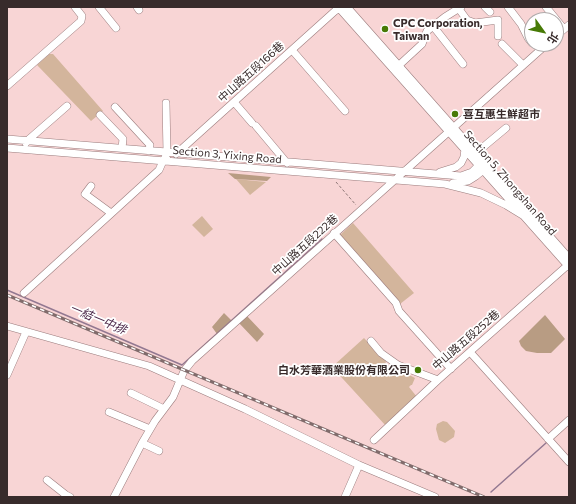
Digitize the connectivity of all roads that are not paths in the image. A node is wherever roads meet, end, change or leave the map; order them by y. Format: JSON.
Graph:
{"nodes":[{"id":1,"x":75,"y":7,"type":"edge"},
{"id":2,"x":99,"y":7,"type":"edge"},
{"id":3,"x":342,"y":7,"type":"edge"},
{"id":4,"x":508,"y":7,"type":"edge"},
{"id":5,"x":546,"y":7,"type":"edge"},
{"id":6,"x":460,"y":8,"type":"edge"},
{"id":7,"x":433,"y":26,"type":"junction"},
{"id":8,"x":567,"y":27,"type":"edge"},
{"id":9,"x":116,"y":28,"type":"dead end"},
{"id":10,"x":524,"y":29,"type":"edge"},
{"id":11,"x":498,"y":36,"type":"dead end"},
{"id":12,"x":502,"y":44,"type":"dead end"},
{"id":13,"x":292,"y":50,"type":"junction"},
{"id":14,"x":538,"y":52,"type":"edge"},
{"id":15,"x":463,"y":64,"type":"dead end"},
{"id":16,"x":523,"y":65,"type":"junction"},
{"id":17,"x":396,"y":67,"type":"junction"},
{"id":18,"x":7,"y":86,"type":"edge"},
{"id":19,"x":234,"y":102,"type":"junction"},
{"id":20,"x":166,"y":103,"type":"dead end"},
{"id":21,"x":67,"y":106,"type":"dead end"},
{"id":22,"x":115,"y":107,"type":"dead end"},
{"id":23,"x":345,"y":111,"type":"dead end"},
{"id":24,"x":100,"y":115,"type":"dead end"},
{"id":25,"x":506,"y":128,"type":"dead end"},
{"id":26,"x":451,"y":129,"type":"junction"},
{"id":27,"x":7,"y":139,"type":"edge"},
{"id":28,"x":27,"y":141,"type":"junction"},
{"id":29,"x":7,"y":148,"type":"edge"},
{"id":30,"x":122,"y":148,"type":"junction"},
{"id":31,"x":23,"y":149,"type":"junction"},
{"id":32,"x":465,"y":149,"type":"junction"},
{"id":33,"x":149,"y":150,"type":"junction"},
{"id":34,"x":167,"y":153,"type":"junction"},
{"id":35,"x":177,"y":153,"type":"junction"},
{"id":36,"x":476,"y":153,"type":"junction"},
{"id":37,"x":163,"y":161,"type":"junction"},
{"id":38,"x":287,"y":163,"type":"junction"},
{"id":39,"x":483,"y":166,"type":"junction"},
{"id":40,"x":403,"y":172,"type":"junction"},
{"id":41,"x":434,"y":174,"type":"junction"},
{"id":42,"x":395,"y":179,"type":"junction"},
{"id":43,"x":445,"y":184,"type":"junction"},
{"id":44,"x":91,"y":186,"type":"dead end"},
{"id":45,"x":111,"y":213,"type":"junction"},
{"id":46,"x":524,"y":216,"type":"junction"},
{"id":47,"x":334,"y":233,"type":"junction"},
{"id":48,"x":569,"y":258,"type":"edge"},
{"id":49,"x":569,"y":266,"type":"edge"},
{"id":50,"x":24,"y":293,"type":"dead end"},
{"id":51,"x":7,"y":326,"type":"edge"},
{"id":52,"x":26,"y":332,"type":"junction"},
{"id":53,"x":371,"y":341,"type":"dead end"},
{"id":54,"x":470,"y":352,"type":"junction"},
{"id":55,"x":451,"y":369,"type":"junction"},
{"id":56,"x":7,"y":375,"type":"edge"},
{"id":57,"x":181,"y":380,"type":"junction"},
{"id":58,"x":438,"y":380,"type":"junction"},
{"id":59,"x":132,"y":393,"type":"dead end"},
{"id":60,"x":164,"y":409,"type":"junction"},
{"id":61,"x":108,"y":412,"type":"dead end"},
{"id":62,"x":569,"y":420,"type":"edge"},
{"id":63,"x":150,"y":429,"type":"junction"},
{"id":64,"x":548,"y":439,"type":"junction"},
{"id":65,"x":374,"y":440,"type":"dead end"},
{"id":66,"x":142,"y":443,"type":"junction"},
{"id":67,"x":159,"y":451,"type":"dead end"},
{"id":68,"x":569,"y":462,"type":"edge"},
{"id":69,"x":359,"y":465,"type":"junction"},
{"id":70,"x":47,"y":480,"type":"dead end"},
{"id":71,"x":70,"y":497,"type":"edge"},
{"id":72,"x":114,"y":497,"type":"edge"},
{"id":73,"x":346,"y":497,"type":"edge"},
{"id":74,"x":435,"y":497,"type":"edge"}],
"edges":[{"from":1,"to":18,"type":"street"},
{"from":2,"to":9,"type":"street"},
{"from":3,"to":13,"type":"street","name":"中山路五段166巷"},
{"from":3,"to":17,"type":"street","name":"Section 5, Zhongshan Road"},
{"from":4,"to":10,"type":"street"},
{"from":5,"to":8,"type":"street"},
{"from":6,"to":7,"type":"street"},
{"from":6,"to":11,"type":"street"},
{"from":7,"to":15,"type":"street"},
{"from":7,"to":17,"type":"street"},
{"from":12,"to":16,"type":"street"},
{"from":13,"to":19,"type":"street","name":"中山路五段166巷"},
{"from":13,"to":23,"type":"street"},
{"from":14,"to":16,"type":"street","name":"中山路五段222巷"},
{"from":16,"to":26,"type":"street","name":"中山路五段222巷"},
{"from":17,"to":26,"type":"street","name":"Section 5, Zhongshan Road"},
{"from":19,"to":35,"type":"street","name":"中山路五段166巷"},
{"from":19,"to":38,"type":"street"},
{"from":20,"to":34,"type":"street"},
{"from":21,"to":28,"type":"street"},
{"from":22,"to":33,"type":"street"},
{"from":24,"to":30,"type":"street"},
{"from":25,"to":36,"type":"street"},
{"from":26,"to":32,"type":"street","name":"Section 5, Zhongshan Road"},
{"from":26,"to":36,"type":"street","name":"Section 5, Zhongshan Road"},
{"from":26,"to":40,"type":"street","name":"中山路五段222巷"},
{"from":27,"to":28,"type":"street","name":"Section 3, Yixing Road"},
{"from":28,"to":30,"type":"street","name":"Section 3, Yixing Road"},
{"from":28,"to":31,"type":"street"},
{"from":29,"to":31,"type":"street","name":"Section 3, Yixing Road"},
{"from":30,"to":33,"type":"street","name":"Section 3, Yixing Road"},
{"from":31,"to":37,"type":"street","name":"Section 3, Yixing Road"},
{"from":32,"to":39,"type":"street","name":"Section 5, Zhongshan Road"},
{"from":32,"to":41,"type":"street","name":"Section 3, Yixing Road"},
{"from":33,"to":34,"type":"street","name":"Section 3, Yixing Road"},
{"from":34,"to":35,"type":"street","name":"Section 3, Yixing Road"},
{"from":34,"to":37,"type":"street"},
{"from":35,"to":37,"type":"street","name":"中山路五段166巷"},
{"from":35,"to":38,"type":"street","name":"Section 3, Yixing Road"},
{"from":36,"to":39,"type":"street","name":"Section 5, Zhongshan Road"},
{"from":37,"to":42,"type":"street","name":"Section 3, Yixing Road"},
{"from":37,"to":45,"type":"street"},
{"from":38,"to":40,"type":"street","name":"Section 3, Yixing Road"},
{"from":39,"to":41,"type":"street","name":"Section 3, Yixing Road"},
{"from":39,"to":43,"type":"street","name":"Section 3, Yixing Road"},
{"from":39,"to":46,"type":"street","name":"Section 5, Zhongshan Road"},
{"from":39,"to":48,"type":"street","name":"Section 5, Zhongshan Road"},
{"from":40,"to":41,"type":"street","name":"Section 3, Yixing Road"},
{"from":40,"to":42,"type":"street","name":"中山路五段222巷"},
{"from":42,"to":43,"type":"street","name":"Section 3, Yixing Road"},
{"from":42,"to":47,"type":"street","name":"中山路五段222巷"},
{"from":43,"to":46,"type":"street","name":"Section 3, Yixing Road"},
{"from":44,"to":45,"type":"street"},
{"from":45,"to":50,"type":"street"},
{"from":46,"to":49,"type":"street","name":"Section 5, Zhongshan Road"},
{"from":47,"to":55,"type":"street"},
{"from":47,"to":57,"type":"street","name":"中山路五段222巷"},
{"from":49,"to":54,"type":"street","name":"中山路五段252巷"},
{"from":51,"to":52,"type":"street"},
{"from":52,"to":56,"type":"street"},
{"from":52,"to":57,"type":"street"},
{"from":53,"to":58,"type":"street","name":"中山路五段252巷"},
{"from":54,"to":55,"type":"street","name":"中山路五段252巷"},
{"from":54,"to":64,"type":"street"},
{"from":55,"to":58,"type":"street","name":"中山路五段252巷"},
{"from":57,"to":60,"type":"street","name":"中山路五段222巷"},
{"from":57,"to":69,"type":"street"},
{"from":58,"to":65,"type":"street"},
{"from":59,"to":60,"type":"street"},
{"from":60,"to":63,"type":"street","name":"中山路五段222巷"},
{"from":61,"to":63,"type":"street"},
{"from":62,"to":64,"type":"street"},
{"from":63,"to":66,"type":"street","name":"中山路五段222巷"},
{"from":64,"to":68,"type":"street"},
{"from":66,"to":67,"type":"street"},
{"from":66,"to":72,"type":"street","name":"中山路五段222巷"},
{"from":69,"to":73,"type":"street"},
{"from":69,"to":74,"type":"street"},
{"from":70,"to":71,"type":"street"}]}
